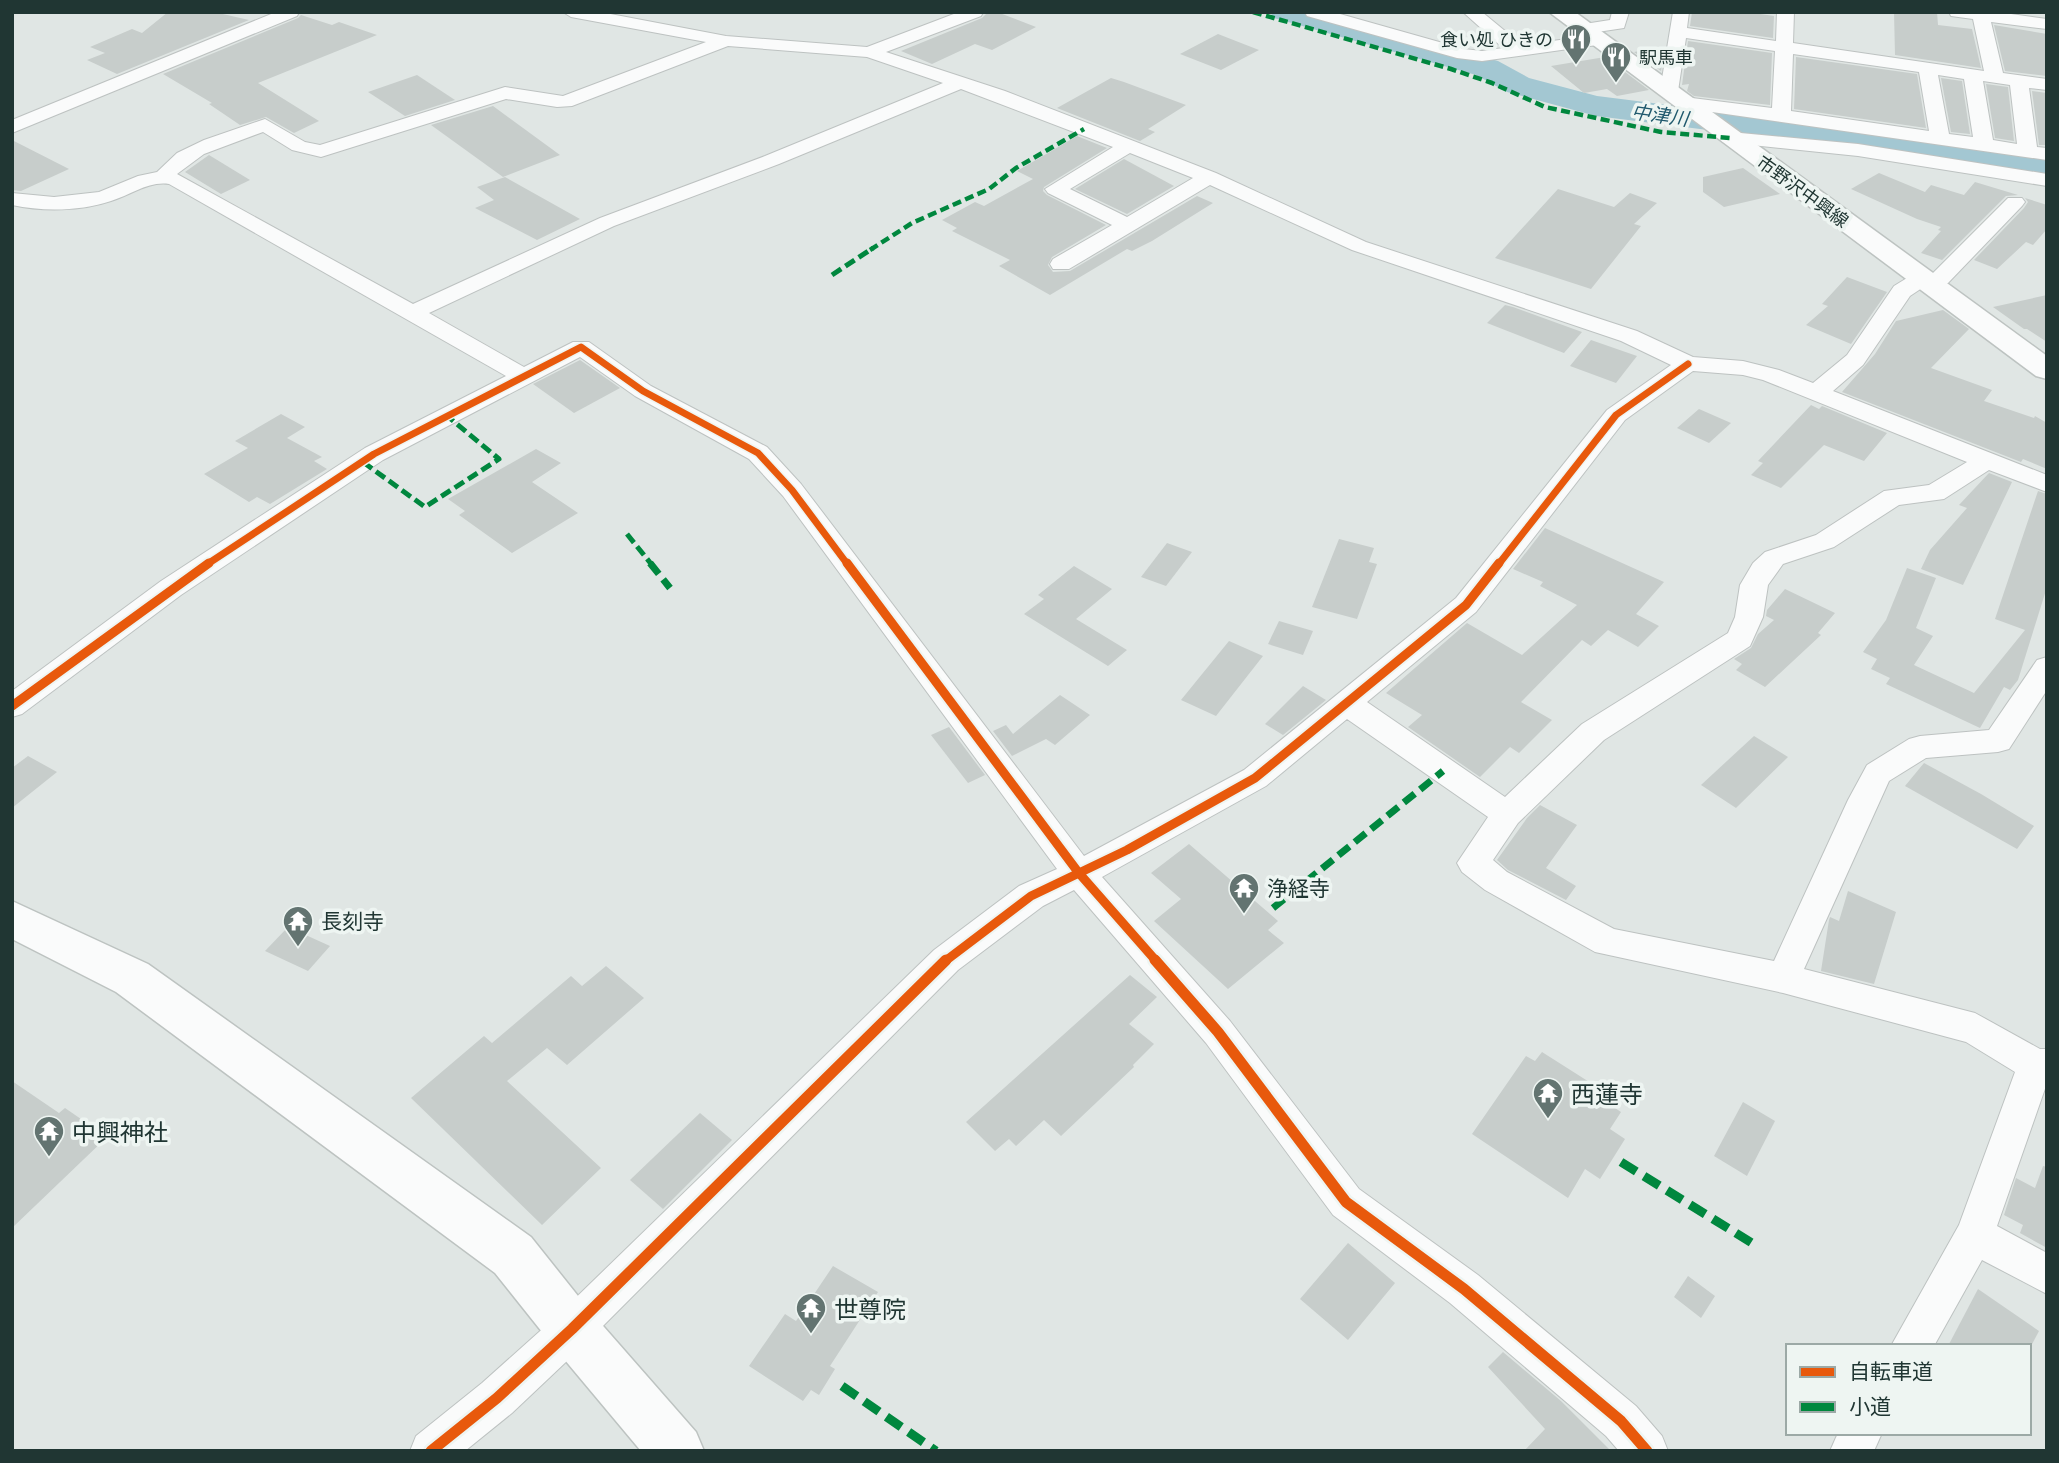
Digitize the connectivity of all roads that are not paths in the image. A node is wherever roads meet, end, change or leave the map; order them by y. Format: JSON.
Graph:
{"nodes":[{"id":1,"x":291,"y":12,"type":"edge"},
{"id":2,"x":571,"y":12,"type":"edge"},
{"id":3,"x":975,"y":12,"type":"edge"},
{"id":4,"x":1313,"y":12,"type":"edge"},
{"id":5,"x":1471,"y":12,"type":"edge"},
{"id":6,"x":1560,"y":12,"type":"edge"},
{"id":7,"x":1621,"y":12,"type":"edge"},
{"id":8,"x":1681,"y":12,"type":"edge"},
{"id":9,"x":1786,"y":12,"type":"edge"},
{"id":10,"x":1957,"y":12,"type":"edge"},
{"id":11,"x":1981,"y":16,"type":"junction"},
{"id":12,"x":2047,"y":24,"type":"edge"},
{"id":13,"x":1679,"y":32,"type":"junction"},
{"id":14,"x":1590,"y":34,"type":"junction"},
{"id":15,"x":726,"y":41,"type":"junction"},
{"id":16,"x":1785,"y":48,"type":"junction"},
{"id":17,"x":869,"y":51,"type":"junction"},
{"id":18,"x":1519,"y":52,"type":"junction"},
{"id":19,"x":1928,"y":69,"type":"junction"},
{"id":20,"x":1973,"y":75,"type":"junction"},
{"id":21,"x":1995,"y":78,"type":"junction"},
{"id":22,"x":961,"y":82,"type":"junction"},
{"id":23,"x":2019,"y":82,"type":"junction"},
{"id":24,"x":2047,"y":86,"type":"edge"},
{"id":25,"x":1682,"y":101,"type":"junction"},
{"id":26,"x":1781,"y":114,"type":"junction"},
{"id":27,"x":12,"y":127,"type":"edge"},
{"id":28,"x":1728,"y":136,"type":"junction"},
{"id":29,"x":1940,"y":139,"type":"junction"},
{"id":30,"x":1984,"y":145,"type":"junction"},
{"id":31,"x":1128,"y":146,"type":"junction"},
{"id":32,"x":2038,"y":153,"type":"edge"},
{"id":33,"x":164,"y":176,"type":"junction"},
{"id":34,"x":1209,"y":177,"type":"junction"},
{"id":35,"x":2047,"y":180,"type":"edge"},
{"id":36,"x":12,"y":199,"type":"edge"},
{"id":37,"x":2015,"y":202,"type":"dead end"},
{"id":38,"x":1127,"y":225,"type":"junction"},
{"id":39,"x":1061,"y":264,"type":"dead end"},
{"id":40,"x":1925,"y":281,"type":"junction"},
{"id":41,"x":412,"y":313,"type":"junction"},
{"id":42,"x":1688,"y":364,"type":"junction"},
{"id":43,"x":2047,"y":370,"type":"edge"},
{"id":44,"x":523,"y":376,"type":"junction"},
{"id":45,"x":1818,"y":391,"type":"junction"},
{"id":46,"x":1988,"y":460,"type":"junction"},
{"id":47,"x":2047,"y":484,"type":"edge"},
{"id":48,"x":2047,"y":667,"type":"edge"},
{"id":49,"x":1348,"y":704,"type":"junction"},
{"id":50,"x":12,"y":706,"type":"edge"},
{"id":51,"x":1507,"y":814,"type":"junction"},
{"id":52,"x":1078,"y":872,"type":"junction"},
{"id":53,"x":12,"y":919,"type":"edge"},
{"id":54,"x":1783,"y":978,"type":"junction"},
{"id":55,"x":2041,"y":1065,"type":"edge"},
{"id":56,"x":1975,"y":1235,"type":"junction"},
{"id":57,"x":2047,"y":1274,"type":"edge"},
{"id":58,"x":572,"y":1329,"type":"junction"},
{"id":59,"x":1912,"y":1344,"type":"edge"},
{"id":60,"x":1860,"y":1435,"type":"edge"},
{"id":61,"x":431,"y":1451,"type":"edge"},
{"id":62,"x":677,"y":1451,"type":"edge"},
{"id":63,"x":1647,"y":1451,"type":"edge"},
{"id":64,"x":1851,"y":1451,"type":"edge"}],
"edges":[{"from":1,"to":27,"type":"street"},
{"from":2,"to":15,"type":"street"},
{"from":3,"to":17,"type":"street"},
{"from":4,"to":18,"type":"street"},
{"from":5,"to":18,"type":"street"},
{"from":6,"to":14,"type":"main road","name":"市野沢中興線"},
{"from":7,"to":14,"type":"street"},
{"from":8,"to":13,"type":"street"},
{"from":9,"to":16,"type":"street"},
{"from":10,"to":11,"type":"street"},
{"from":11,"to":12,"type":"street"},
{"from":11,"to":21,"type":"street"},
{"from":13,"to":16,"type":"street"},
{"from":13,"to":25,"type":"street"},
{"from":14,"to":18,"type":"street"},
{"from":14,"to":25,"type":"main road","name":"市野沢中興線"},
{"from":15,"to":17,"type":"street"},
{"from":15,"to":33,"type":"street"},
{"from":16,"to":19,"type":"street"},
{"from":16,"to":26,"type":"street"},
{"from":17,"to":22,"type":"street"},
{"from":19,"to":20,"type":"street"},
{"from":19,"to":29,"type":"street"},
{"from":20,"to":21,"type":"street"},
{"from":20,"to":30,"type":"street"},
{"from":21,"to":23,"type":"street"},
{"from":22,"to":31,"type":"street"},
{"from":22,"to":41,"type":"street"},
{"from":23,"to":24,"type":"street"},
{"from":23,"to":32,"type":"street"},
{"from":25,"to":26,"type":"street"},
{"from":25,"to":28,"type":"main road","name":"市野沢中興線"},
{"from":26,"to":29,"type":"street"},
{"from":28,"to":35,"type":"street"},
{"from":28,"to":40,"type":"main road","name":"市野沢中興線"},
{"from":29,"to":30,"type":"street"},
{"from":30,"to":32,"type":"street"},
{"from":31,"to":34,"type":"street"},
{"from":31,"to":38,"type":"street"},
{"from":33,"to":36,"type":"street"},
{"from":33,"to":41,"type":"street"},
{"from":34,"to":38,"type":"street"},
{"from":34,"to":42,"type":"street"},
{"from":37,"to":40,"type":"street"},
{"from":38,"to":39,"type":"street"},
{"from":40,"to":43,"type":"main road","name":"市野沢中興線"},
{"from":40,"to":45,"type":"street"},
{"from":41,"to":44,"type":"street"},
{"from":42,"to":45,"type":"street"},
{"from":42,"to":49,"type":"street"},
{"from":44,"to":50,"type":"street"},
{"from":44,"to":52,"type":"street"},
{"from":45,"to":46,"type":"street"},
{"from":46,"to":47,"type":"street"},
{"from":46,"to":51,"type":"street"},
{"from":48,"to":54,"type":"street"},
{"from":49,"to":51,"type":"street"},
{"from":49,"to":52,"type":"street"},
{"from":51,"to":54,"type":"street"},
{"from":52,"to":58,"type":"street"},
{"from":52,"to":63,"type":"street"},
{"from":53,"to":58,"type":"main road"},
{"from":54,"to":55,"type":"street"},
{"from":55,"to":56,"type":"street"},
{"from":56,"to":57,"type":"street"},
{"from":56,"to":59,"type":"street"},
{"from":58,"to":61,"type":"street"},
{"from":58,"to":62,"type":"main road"},
{"from":60,"to":64,"type":"street"}]}
